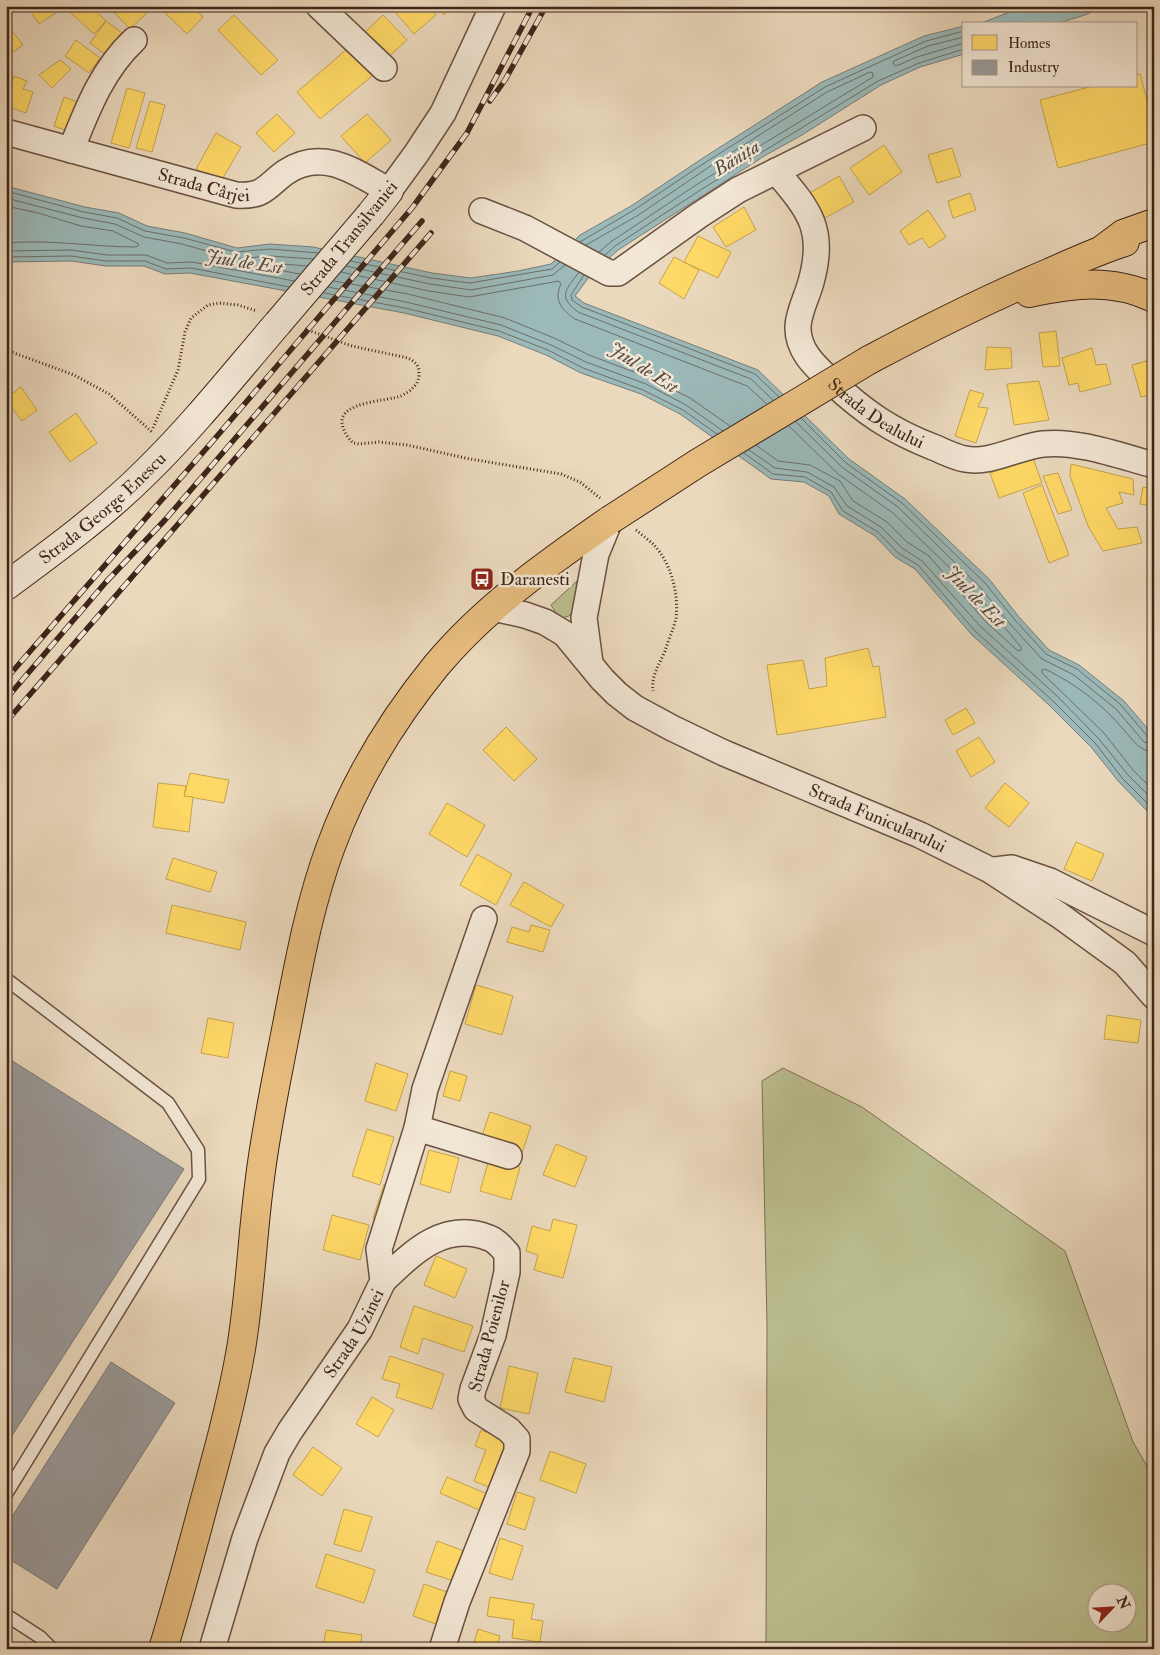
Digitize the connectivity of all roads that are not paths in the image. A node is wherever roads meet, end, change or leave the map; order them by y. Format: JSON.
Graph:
{"nodes":[{"id":1,"x":320,"y":6,"type":"edge"},
{"id":2,"x":492,"y":6,"type":"edge"},
{"id":3,"x":134,"y":40,"type":"dead end"},
{"id":4,"x":384,"y":68,"type":"dead end"},
{"id":5,"x":863,"y":128,"type":"dead end"},
{"id":6,"x":6,"y":132,"type":"edge"},
{"id":7,"x":71,"y":150,"type":"junction"},
{"id":8,"x":776,"y":171,"type":"junction"},
{"id":9,"x":389,"y":191,"type":"junction"},
{"id":10,"x":482,"y":211,"type":"dead end"},
{"id":11,"x":1154,"y":223,"type":"edge"},
{"id":12,"x":1154,"y":236,"type":"edge"},
{"id":13,"x":1103,"y":250,"type":"junction"},
{"id":14,"x":1035,"y":278,"type":"junction"},
{"id":15,"x":1154,"y":280,"type":"edge"},
{"id":16,"x":1154,"y":298,"type":"edge"},
{"id":17,"x":983,"y":302,"type":"junction"},
{"id":18,"x":162,"y":439,"type":"joint"},
{"id":19,"x":1154,"y":465,"type":"edge"},
{"id":20,"x":616,"y":517,"type":"junction"},
{"id":21,"x":6,"y":586,"type":"edge"},
{"id":22,"x":493,"y":608,"type":"junction"},
{"id":23,"x":590,"y":663,"type":"junction"},
{"id":24,"x":990,"y":870,"type":"junction"},
{"id":25,"x":484,"y":918,"type":"dead end"},
{"id":26,"x":1154,"y":933,"type":"edge"},
{"id":27,"x":6,"y":980,"type":"edge"},
{"id":28,"x":1154,"y":996,"type":"edge"},
{"id":29,"x":417,"y":1128,"type":"junction"},
{"id":30,"x":509,"y":1156,"type":"dead end"},
{"id":31,"x":383,"y":1281,"type":"junction"},
{"id":32,"x":6,"y":1494,"type":"edge"},
{"id":33,"x":6,"y":1615,"type":"edge"},
{"id":34,"x":52,"y":1649,"type":"edge"},
{"id":35,"x":163,"y":1649,"type":"edge"},
{"id":36,"x":212,"y":1649,"type":"edge"},
{"id":37,"x":442,"y":1649,"type":"edge"}],
"edges":[{"from":1,"to":4,"type":"street"},
{"from":2,"to":9,"type":"street","name":"Strada Transilvaniei"},
{"from":3,"to":7,"type":"street"},
{"from":5,"to":8,"type":"street"},
{"from":6,"to":7,"type":"street","name":"Strada Cârjei"},
{"from":7,"to":9,"type":"street","name":"Strada Cârjei"},
{"from":8,"to":10,"type":"street"},
{"from":8,"to":19,"type":"street","name":"Strada Dealului"},
{"from":9,"to":18,"type":"street","name":"Strada Transilvaniei","bridge":true},
{"from":11,"to":13,"type":"main road"},
{"from":12,"to":13,"type":"main road"},
{"from":13,"to":14,"type":"main road"},
{"from":14,"to":15,"type":"main road"},
{"from":14,"to":17,"type":"main road"},
{"from":16,"to":17,"type":"main road"},
{"from":17,"to":20,"type":"main road","bridge":true},
{"from":18,"to":21,"type":"street","name":"Strada George Enescu"},
{"from":20,"to":22,"type":"main road"},
{"from":20,"to":23,"type":"street"},
{"from":22,"to":23,"type":"street","name":"Strada Funicularului"},
{"from":22,"to":35,"type":"main road"},
{"from":23,"to":24,"type":"street","name":"Strada Funicularului"},
{"from":24,"to":26,"type":"street"},
{"from":24,"to":28,"type":"street","name":"Strada Funicularului"},
{"from":25,"to":29,"type":"street","name":"Strada Uzinei"},
{"from":27,"to":32,"type":"lane"},
{"from":29,"to":30,"type":"street"},
{"from":29,"to":31,"type":"street","name":"Strada Uzinei"},
{"from":31,"to":36,"type":"street","name":"Strada Uzinei"},
{"from":31,"to":37,"type":"street","name":"Strada Poienilor"},
{"from":33,"to":34,"type":"lane"}]}
